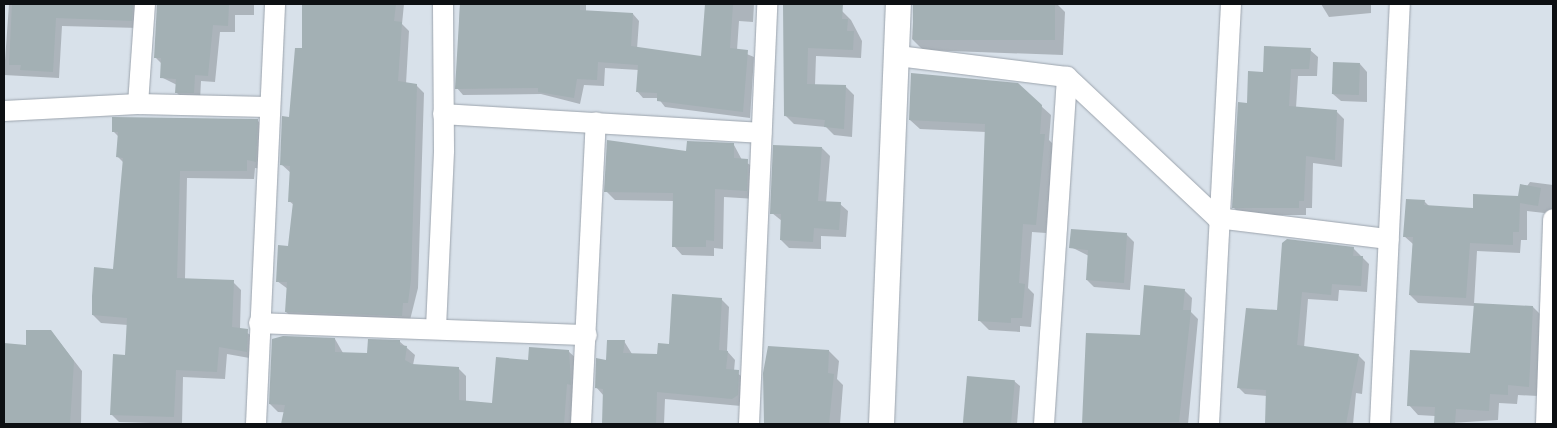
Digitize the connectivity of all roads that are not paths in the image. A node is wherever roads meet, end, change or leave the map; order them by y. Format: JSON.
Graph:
{"nodes":[{"id":1,"x":145,"y":4,"type":"edge"},
{"id":2,"x":275,"y":4,"type":"edge"},
{"id":3,"x":443,"y":4,"type":"edge"},
{"id":4,"x":767,"y":4,"type":"edge"},
{"id":5,"x":898,"y":4,"type":"edge"},
{"id":6,"x":1231,"y":4,"type":"edge"},
{"id":7,"x":1400,"y":4,"type":"edge"},
{"id":8,"x":898,"y":56,"type":"junction"},
{"id":9,"x":1067,"y":76,"type":"junction"},
{"id":10,"x":138,"y":104,"type":"junction"},
{"id":11,"x":268,"y":106,"type":"junction"},
{"id":12,"x":4,"y":111,"type":"edge"},
{"id":13,"x":443,"y":114,"type":"junction"},
{"id":14,"x":596,"y":122,"type":"junction"},
{"id":15,"x":761,"y":133,"type":"junction"},
{"id":16,"x":1217,"y":218,"type":"junction"},
{"id":17,"x":1553,"y":219,"type":"edge"},
{"id":18,"x":1389,"y":239,"type":"junction"},
{"id":19,"x":1552,"y":272,"type":"edge"},
{"id":20,"x":259,"y":323,"type":"junction"},
{"id":21,"x":436,"y":328,"type":"junction"},
{"id":22,"x":587,"y":334,"type":"junction"},
{"id":23,"x":1550,"y":402,"type":"edge"},
{"id":24,"x":256,"y":424,"type":"edge"},
{"id":25,"x":581,"y":424,"type":"edge"},
{"id":26,"x":749,"y":424,"type":"edge"},
{"id":27,"x":881,"y":424,"type":"edge"},
{"id":28,"x":1044,"y":424,"type":"edge"},
{"id":29,"x":1209,"y":424,"type":"edge"},
{"id":30,"x":1380,"y":424,"type":"edge"},
{"id":31,"x":1546,"y":424,"type":"edge"}],
"edges":[{"from":1,"to":10,"type":"street"},
{"from":2,"to":11,"type":"street"},
{"from":3,"to":13,"type":"street"},
{"from":4,"to":15,"type":"street"},
{"from":5,"to":8,"type":"street"},
{"from":6,"to":16,"type":"street"},
{"from":7,"to":18,"type":"street"},
{"from":8,"to":9,"type":"street"},
{"from":8,"to":27,"type":"street"},
{"from":9,"to":16,"type":"street"},
{"from":9,"to":28,"type":"street"},
{"from":10,"to":11,"type":"street"},
{"from":10,"to":12,"type":"street"},
{"from":11,"to":20,"type":"street"},
{"from":13,"to":14,"type":"street"},
{"from":13,"to":21,"type":"street"},
{"from":14,"to":15,"type":"street"},
{"from":14,"to":22,"type":"street"},
{"from":15,"to":26,"type":"street"},
{"from":16,"to":18,"type":"street"},
{"from":16,"to":29,"type":"street"},
{"from":17,"to":19,"type":"street"},
{"from":18,"to":30,"type":"street"},
{"from":19,"to":23,"type":"street"},
{"from":20,"to":21,"type":"street"},
{"from":20,"to":24,"type":"street"},
{"from":21,"to":22,"type":"street"},
{"from":22,"to":25,"type":"street"},
{"from":23,"to":31,"type":"street"}]}
